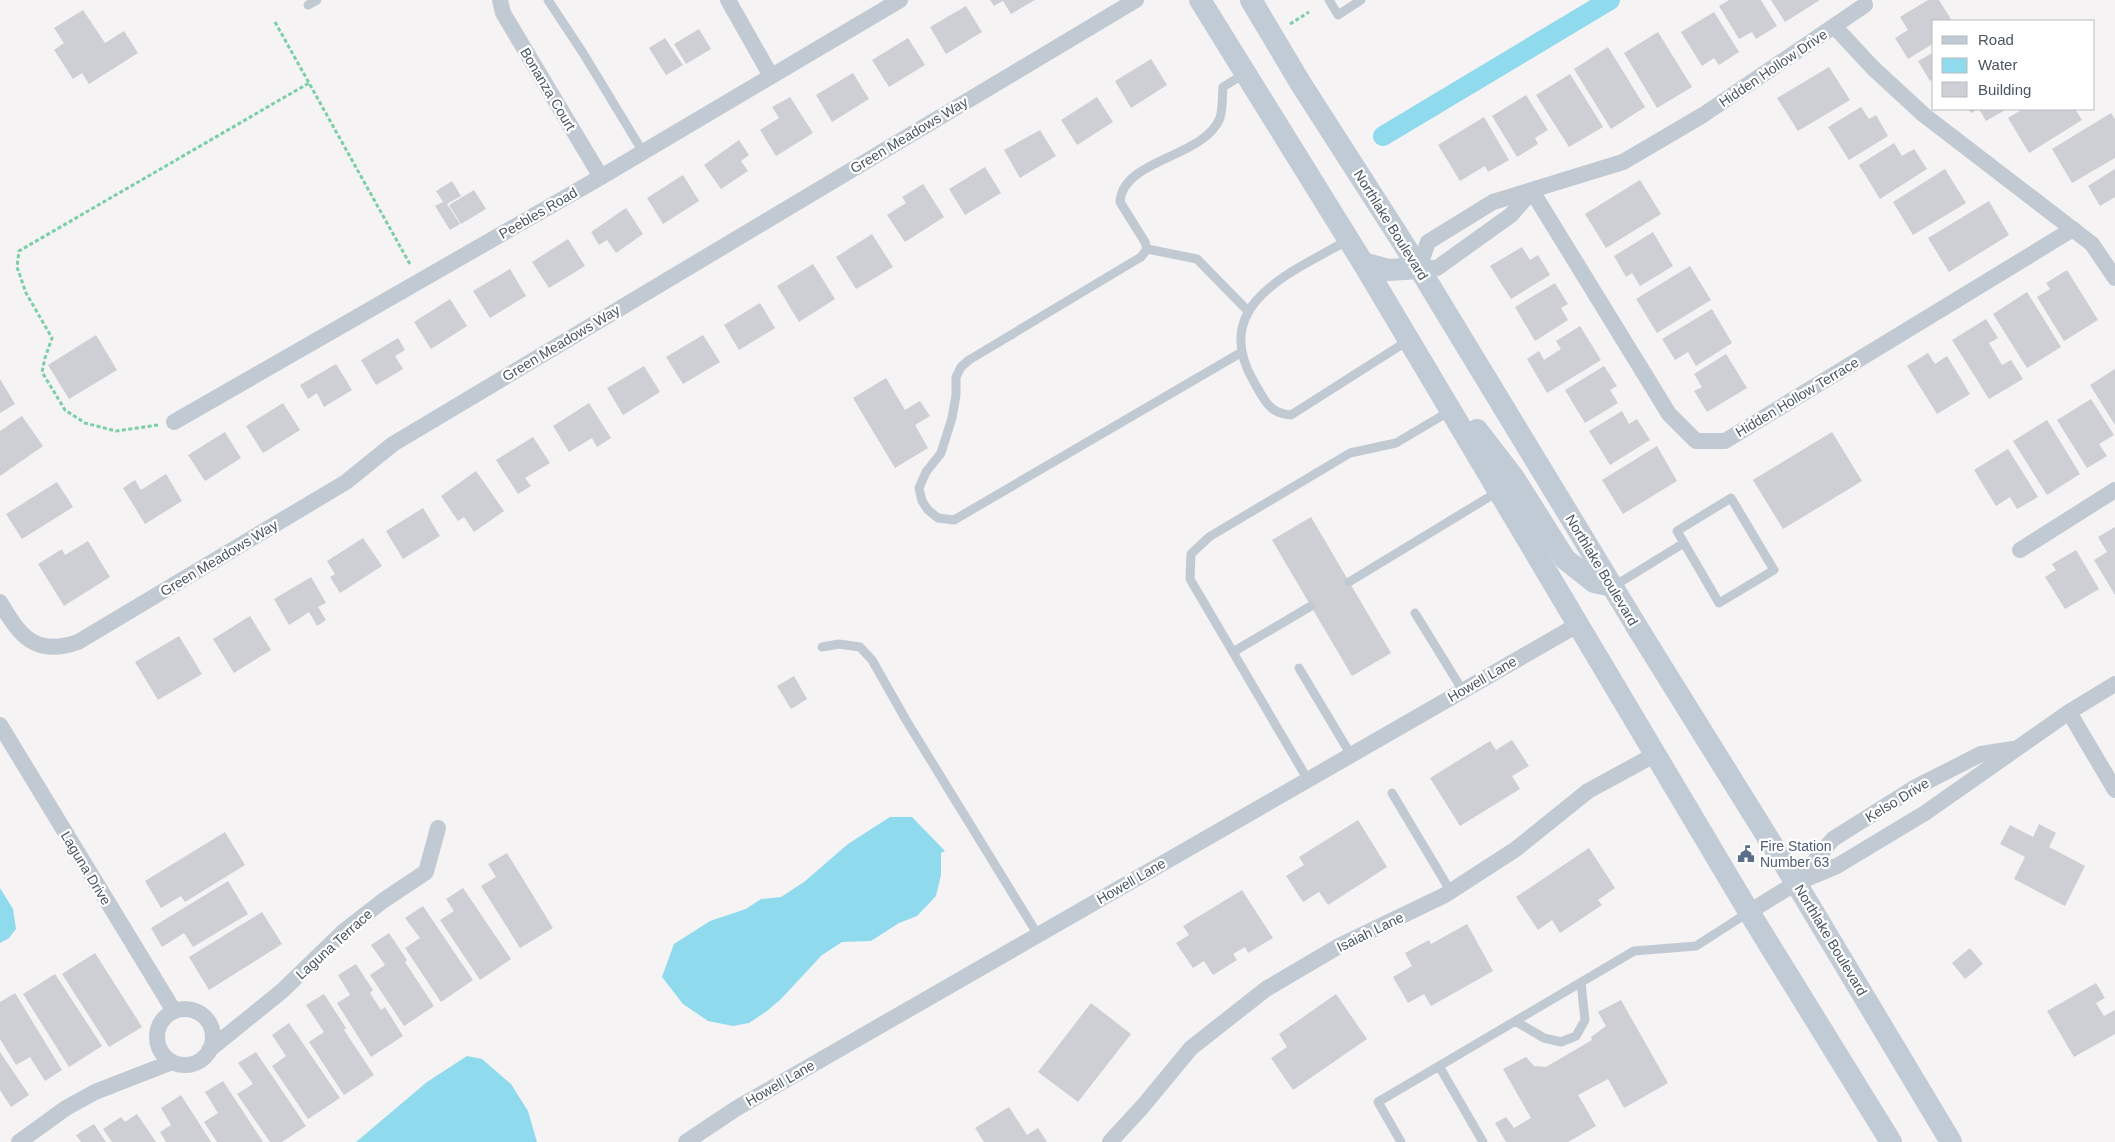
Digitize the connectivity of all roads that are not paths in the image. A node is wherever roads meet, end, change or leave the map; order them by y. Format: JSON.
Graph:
{"nodes":[{"id":1,"x":317,"y":0,"type":"edge"},
{"id":2,"x":500,"y":0,"type":"edge"},
{"id":3,"x":548,"y":0,"type":"edge"},
{"id":4,"x":728,"y":0,"type":"edge"},
{"id":5,"x":900,"y":0,"type":"edge"},
{"id":6,"x":1136,"y":0,"type":"edge"},
{"id":7,"x":1200,"y":0,"type":"edge"},
{"id":8,"x":1251,"y":0,"type":"edge"},
{"id":9,"x":1329,"y":0,"type":"edge"},
{"id":10,"x":1361,"y":0,"type":"edge"},
{"id":11,"x":308,"y":5,"type":"dead end"},
{"id":12,"x":1865,"y":5,"type":"dead end"},
{"id":13,"x":1834,"y":26,"type":"junction"},
{"id":14,"x":1245,"y":73,"type":"junction"},
{"id":15,"x":770,"y":76,"type":"junction"},
{"id":16,"x":643,"y":152,"type":"junction"},
{"id":17,"x":601,"y":177,"type":"junction"},
{"id":18,"x":1532,"y":191,"type":"junction"},
{"id":19,"x":2073,"y":229,"type":"junction"},
{"id":20,"x":1349,"y":240,"type":"junction"},
{"id":21,"x":1147,"y":249,"type":"junction"},
{"id":22,"x":1363,"y":263,"type":"junction"},
{"id":23,"x":1419,"y":268,"type":"junction"},
{"id":24,"x":2115,"y":278,"type":"edge"},
{"id":25,"x":1247,"y":310,"type":"junction"},
{"id":26,"x":1409,"y":340,"type":"junction"},
{"id":27,"x":1242,"y":352,"type":"junction"},
{"id":28,"x":1453,"y":413,"type":"junction"},
{"id":29,"x":174,"y":422,"type":"road end"},
{"id":30,"x":2115,"y":490,"type":"edge"},
{"id":31,"x":1499,"y":491,"type":"junction"},
{"id":32,"x":1684,"y":543,"type":"junction"},
{"id":33,"x":2020,"y":550,"type":"dead end"},
{"id":34,"x":1350,"y":582,"type":"dead end"},
{"id":35,"x":1612,"y":586,"type":"junction"},
{"id":36,"x":0,"y":602,"type":"edge"},
{"id":37,"x":1311,"y":606,"type":"dead end"},
{"id":38,"x":1415,"y":613,"type":"dead end"},
{"id":39,"x":1579,"y":624,"type":"junction"},
{"id":40,"x":822,"y":647,"type":"dead end"},
{"id":41,"x":1233,"y":652,"type":"junction"},
{"id":42,"x":1299,"y":668,"type":"dead end"},
{"id":43,"x":2115,"y":684,"type":"edge"},
{"id":44,"x":1463,"y":690,"type":"junction"},
{"id":45,"x":2069,"y":712,"type":"junction"},
{"id":46,"x":0,"y":725,"type":"edge"},
{"id":47,"x":2018,"y":748,"type":"junction"},
{"id":48,"x":1656,"y":754,"type":"junction"},
{"id":49,"x":1351,"y":755,"type":"junction"},
{"id":50,"x":1308,"y":780,"type":"junction"},
{"id":51,"x":2115,"y":790,"type":"edge"},
{"id":52,"x":1392,"y":792,"type":"dead end"},
{"id":53,"x":438,"y":828,"type":"dead end"},
{"id":54,"x":1796,"y":883,"type":"junction"},
{"id":55,"x":1450,"y":892,"type":"junction"},
{"id":56,"x":1749,"y":912,"type":"junction"},
{"id":57,"x":1038,"y":935,"type":"junction"},
{"id":58,"x":1581,"y":983,"type":"junction"},
{"id":59,"x":174,"y":1011,"type":"junction"},
{"id":60,"x":1515,"y":1021,"type":"junction"},
{"id":61,"x":209,"y":1050,"type":"junction"},
{"id":62,"x":172,"y":1062,"type":"junction"},
{"id":63,"x":1439,"y":1066,"type":"junction"},
{"id":64,"x":706,"y":1136,"type":"edge"},
{"id":65,"x":1481,"y":1141,"type":"edge"},
{"id":66,"x":19,"y":1142,"type":"edge"},
{"id":67,"x":686,"y":1142,"type":"edge"},
{"id":68,"x":1110,"y":1142,"type":"edge"},
{"id":69,"x":1401,"y":1142,"type":"edge"},
{"id":70,"x":1891,"y":1142,"type":"edge"},
{"id":71,"x":1951,"y":1142,"type":"edge"}],
"edges":[{"from":1,"to":11,"type":"lane"},
{"from":2,"to":17,"type":"street","name":"Bonanza Court"},
{"from":3,"to":16,"type":"lane"},
{"from":4,"to":15,"type":"street"},
{"from":5,"to":15,"type":"street","name":"Peebles Road"},
{"from":6,"to":36,"type":"street","name":"Green Meadows Way"},
{"from":7,"to":14,"type":"main road"},
{"from":8,"to":23,"type":"main road","name":"Northlake Boulevard"},
{"from":9,"to":10,"type":"lane"},
{"from":12,"to":13,"type":"street"},
{"from":13,"to":18,"type":"street","name":"Hidden Hollow Drive"},
{"from":13,"to":19,"type":"street","name":"Hidden Hollow Drive"},
{"from":14,"to":20,"type":"main road"},
{"from":14,"to":21,"type":"lane"},
{"from":15,"to":16,"type":"street","name":"Peebles Road"},
{"from":16,"to":17,"type":"street","name":"Peebles Road"},
{"from":17,"to":29,"type":"street","name":"Peebles Road"},
{"from":18,"to":19,"type":"street","name":"Hidden Hollow Terrace"},
{"from":18,"to":23,"type":"street"},
{"from":18,"to":23,"type":"street","name":"Hidden Hollow Drive"},
{"from":19,"to":24,"type":"street","name":"Hidden Hollow Drive"},
{"from":20,"to":22,"type":"main road"},
{"from":20,"to":25,"type":"lane"},
{"from":21,"to":25,"type":"lane"},
{"from":21,"to":27,"type":"lane"},
{"from":22,"to":23,"type":"main road"},
{"from":22,"to":26,"type":"main road"},
{"from":23,"to":35,"type":"main road","name":"Northlake Boulevard"},
{"from":25,"to":27,"type":"lane"},
{"from":26,"to":27,"type":"lane"},
{"from":26,"to":28,"type":"main road"},
{"from":28,"to":31,"type":"main road"},
{"from":28,"to":35,"type":"main road"},
{"from":28,"to":41,"type":"lane"},
{"from":30,"to":33,"type":"street"},
{"from":31,"to":34,"type":"lane"},
{"from":31,"to":39,"type":"main road"},
{"from":32,"to":32,"type":"lane"},
{"from":32,"to":35,"type":"lane"},
{"from":35,"to":54,"type":"main road","name":"Northlake Boulevard"},
{"from":37,"to":41,"type":"lane"},
{"from":38,"to":44,"type":"lane"},
{"from":39,"to":44,"type":"street","name":"Howell Lane"},
{"from":39,"to":48,"type":"main road"},
{"from":40,"to":57,"type":"lane"},
{"from":41,"to":50,"type":"lane"},
{"from":42,"to":49,"type":"lane"},
{"from":43,"to":45,"type":"street","name":"Kelso Drive"},
{"from":44,"to":49,"type":"street","name":"Howell Lane"},
{"from":45,"to":47,"type":"street","name":"Kelso Drive"},
{"from":45,"to":51,"type":"street"},
{"from":46,"to":59,"type":"street","name":"Laguna Drive"},
{"from":47,"to":54,"type":"street","name":"Kelso Drive"},
{"from":47,"to":54,"type":"street","name":"Kelso Drive"},
{"from":48,"to":55,"type":"street","name":"Isaiah Lane"},
{"from":48,"to":56,"type":"main road"},
{"from":49,"to":50,"type":"street","name":"Howell Lane"},
{"from":50,"to":57,"type":"street","name":"Howell Lane"},
{"from":52,"to":55,"type":"lane"},
{"from":53,"to":61,"type":"street","name":"Laguna Terrace"},
{"from":54,"to":56,"type":"street","name":"Kelso Drive"},
{"from":54,"to":71,"type":"main road","name":"Northlake Boulevard"},
{"from":55,"to":68,"type":"street","name":"Isaiah Lane"},
{"from":56,"to":58,"type":"lane"},
{"from":56,"to":70,"type":"main road"},
{"from":57,"to":64,"type":"street","name":"Howell Lane"},
{"from":58,"to":60,"type":"lane"},
{"from":58,"to":60,"type":"lane"},
{"from":59,"to":61,"type":"street"},
{"from":59,"to":62,"type":"street"},
{"from":60,"to":63,"type":"lane"},
{"from":61,"to":62,"type":"street","name":"Laguna Terrace"},
{"from":62,"to":66,"type":"street","name":"Laguna Terrace"},
{"from":63,"to":65,"type":"lane"},
{"from":63,"to":69,"type":"lane"},
{"from":64,"to":67,"type":"street","name":"Howell Lane"}]}
